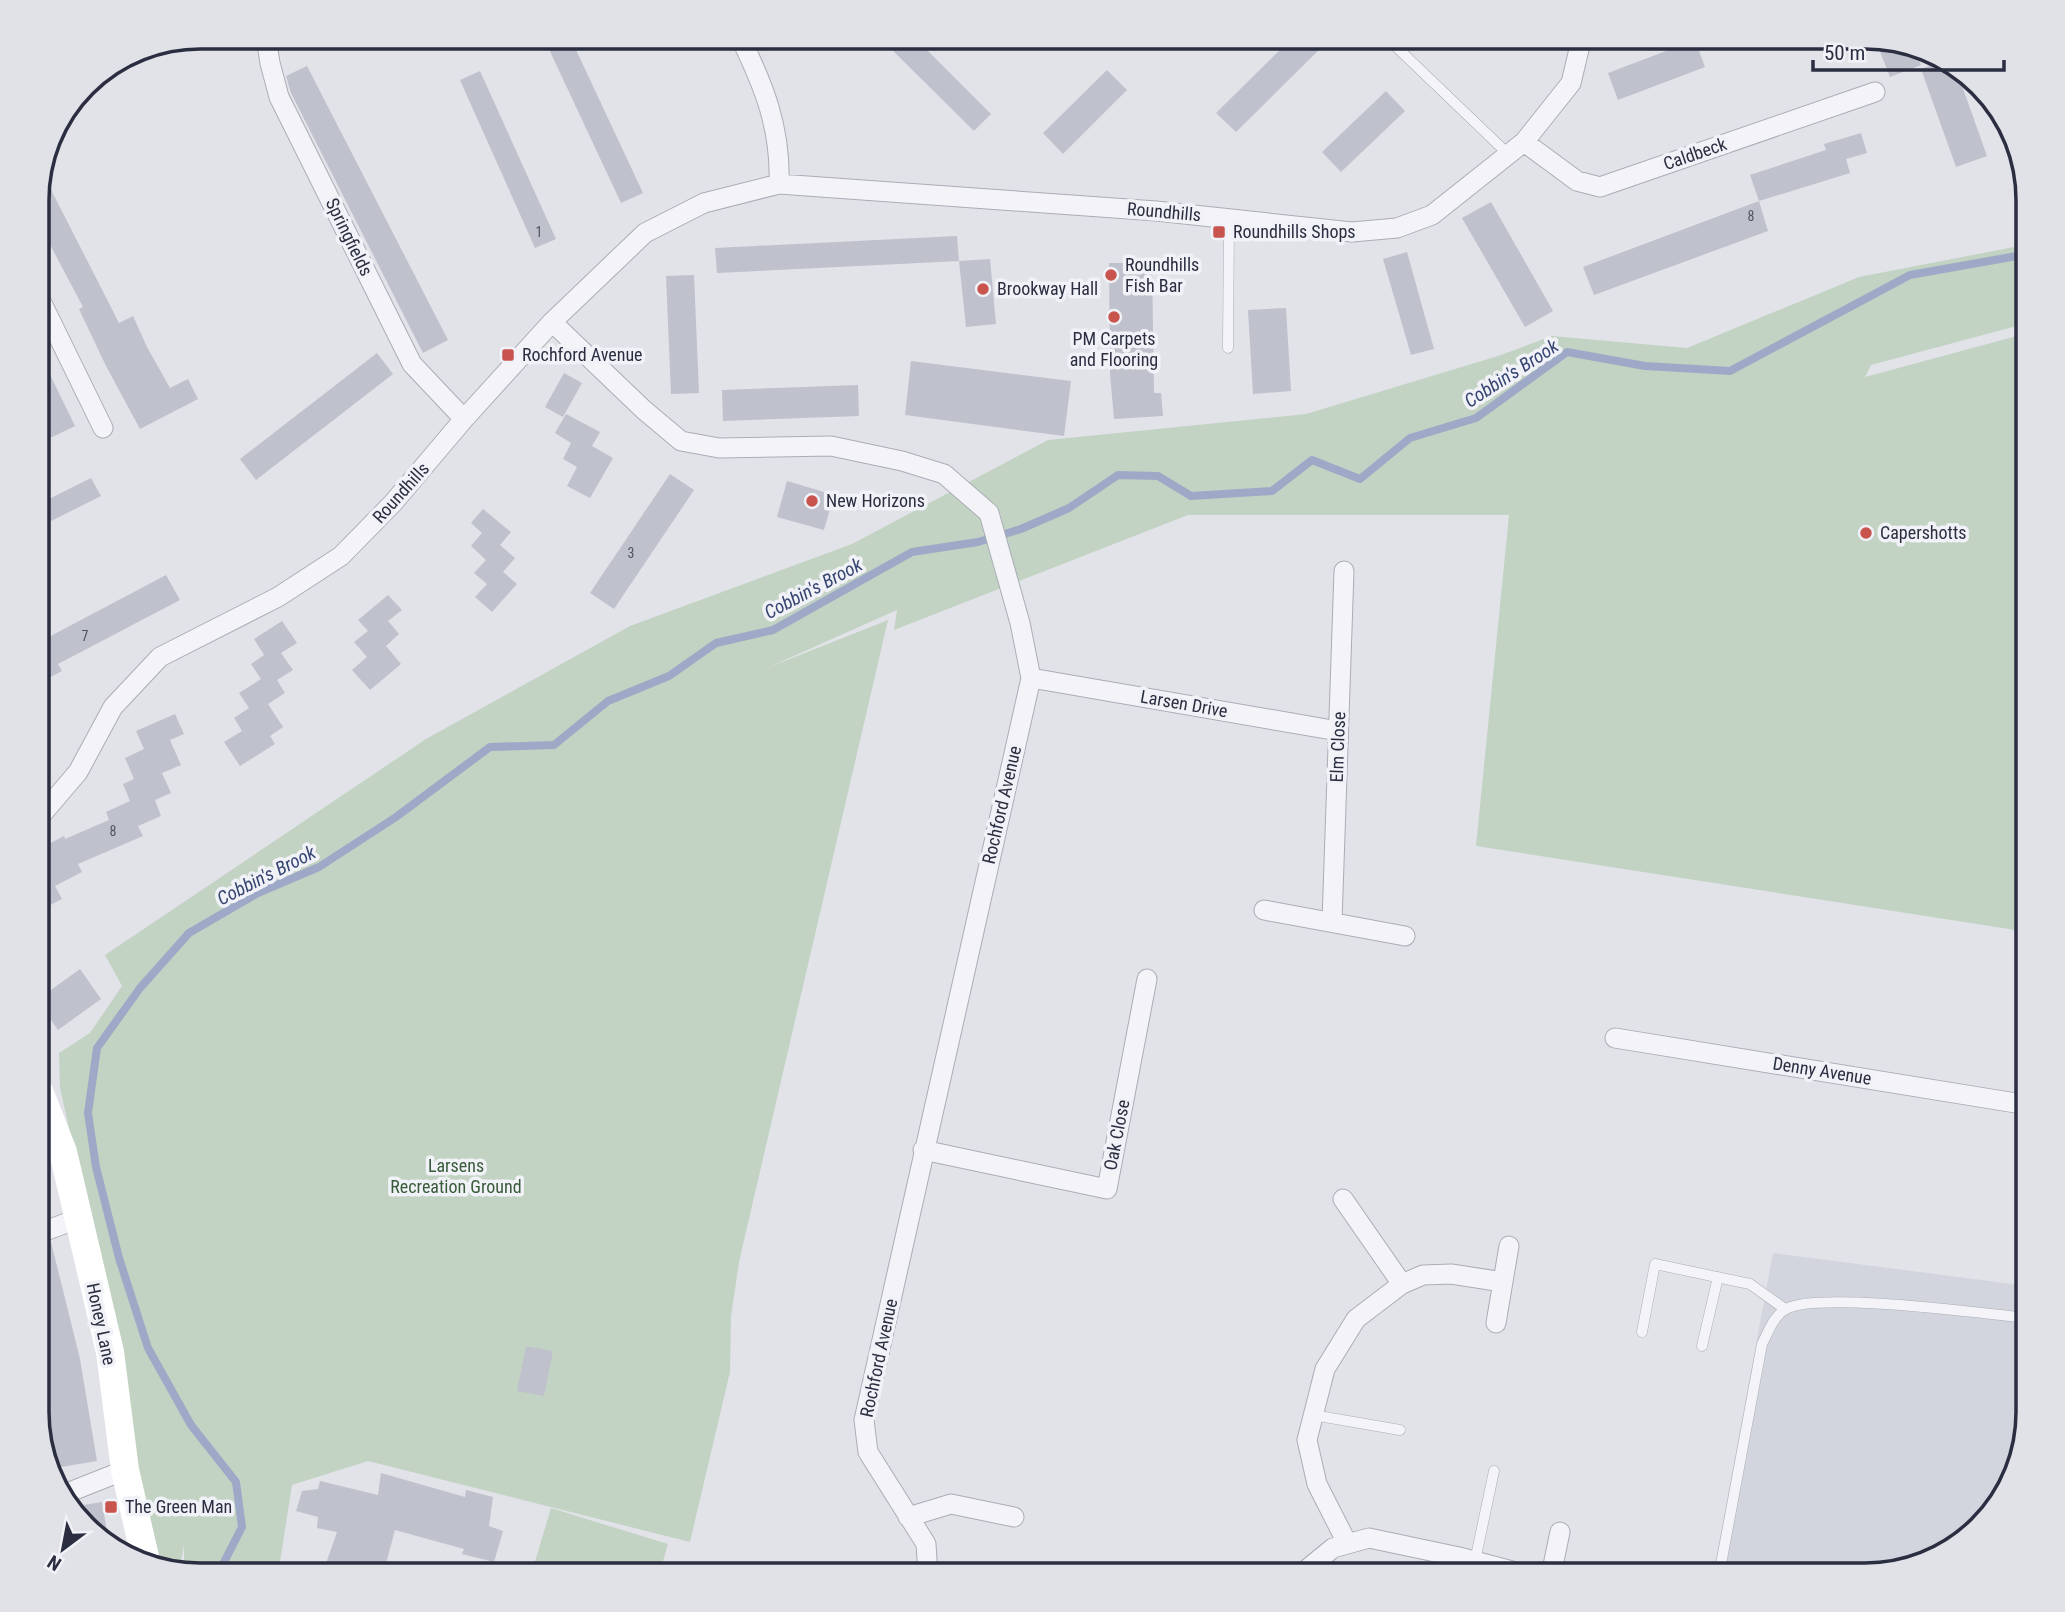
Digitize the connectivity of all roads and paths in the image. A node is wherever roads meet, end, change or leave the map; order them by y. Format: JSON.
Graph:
{"nodes":[{"id":1,"x":268,"y":49,"type":"edge"},
{"id":2,"x":746,"y":49,"type":"edge"},
{"id":3,"x":1400,"y":49,"type":"edge"},
{"id":4,"x":1578,"y":49,"type":"edge"},
{"id":5,"x":1875,"y":92,"type":"dead end"},
{"id":6,"x":1516,"y":148,"type":"junction"},
{"id":7,"x":779,"y":184,"type":"junction"},
{"id":8,"x":1229,"y":219,"type":"junction"},
{"id":9,"x":49,"y":318,"type":"edge"},
{"id":10,"x":552,"y":322,"type":"junction"},
{"id":11,"x":1228,"y":348,"type":"dead end"},
{"id":12,"x":464,"y":419,"type":"junction"},
{"id":13,"x":103,"y":428,"type":"dead end"},
{"id":14,"x":1344,"y":571,"type":"dead end"},
{"id":15,"x":1031,"y":678,"type":"junction"},
{"id":16,"x":1338,"y":731,"type":"junction"},
{"id":17,"x":49,"y":806,"type":"edge"},
{"id":18,"x":1264,"y":911,"type":"dead end"},
{"id":19,"x":1332,"y":922,"type":"junction"},
{"id":20,"x":1405,"y":936,"type":"dead end"},
{"id":21,"x":1147,"y":979,"type":"dead end"},
{"id":22,"x":1615,"y":1038,"type":"dead end"},
{"id":23,"x":2016,"y":1103,"type":"edge"},
{"id":24,"x":49,"y":1122,"type":"edge"},
{"id":25,"x":923,"y":1150,"type":"junction"},
{"id":26,"x":1343,"y":1199,"type":"dead end"},
{"id":27,"x":77,"y":1219,"type":"junction"},
{"id":28,"x":49,"y":1230,"type":"edge"},
{"id":29,"x":1509,"y":1246,"type":"dead end"},
{"id":30,"x":1718,"y":1277,"type":"junction"},
{"id":31,"x":1503,"y":1282,"type":"junction"},
{"id":32,"x":1402,"y":1284,"type":"junction"},
{"id":33,"x":1785,"y":1309,"type":"junction"},
{"id":34,"x":2016,"y":1317,"type":"edge"},
{"id":35,"x":1496,"y":1323,"type":"dead end"},
{"id":36,"x":1642,"y":1332,"type":"dead end"},
{"id":37,"x":1702,"y":1346,"type":"dead end"},
{"id":38,"x":1313,"y":1415,"type":"junction"},
{"id":39,"x":1400,"y":1430,"type":"dead end"},
{"id":40,"x":125,"y":1470,"type":"junction"},
{"id":41,"x":1494,"y":1471,"type":"dead end"},
{"id":42,"x":72,"y":1491,"type":"edge"},
{"id":43,"x":908,"y":1517,"type":"junction"},
{"id":44,"x":1014,"y":1517,"type":"dead end"},
{"id":45,"x":1560,"y":1532,"type":"dead end"},
{"id":46,"x":1347,"y":1543,"type":"junction"},
{"id":47,"x":143,"y":1551,"type":"edge"},
{"id":48,"x":1475,"y":1561,"type":"junction"},
{"id":49,"x":927,"y":1563,"type":"edge"},
{"id":50,"x":1315,"y":1563,"type":"edge"},
{"id":51,"x":1483,"y":1563,"type":"edge"},
{"id":52,"x":1554,"y":1563,"type":"edge"},
{"id":53,"x":1721,"y":1563,"type":"edge"}],
"edges":[{"from":1,"to":12,"type":"street","name":"Springfields"},
{"from":2,"to":7,"type":"street"},
{"from":3,"to":6,"type":"lane"},
{"from":4,"to":6,"type":"street","name":"Roundhills"},
{"from":5,"to":6,"type":"street","name":"Caldbeck"},
{"from":6,"to":8,"type":"street","name":"Roundhills"},
{"from":7,"to":8,"type":"street","name":"Roundhills"},
{"from":7,"to":10,"type":"street","name":"Roundhills"},
{"from":8,"to":11,"type":"lane"},
{"from":9,"to":13,"type":"street"},
{"from":10,"to":12,"type":"street","name":"Roundhills"},
{"from":10,"to":15,"type":"street","name":"Rochford Avenue"},
{"from":12,"to":17,"type":"street","name":"Roundhills"},
{"from":14,"to":16,"type":"street","name":"Elm Close"},
{"from":15,"to":16,"type":"street","name":"Larsen Drive"},
{"from":15,"to":25,"type":"street","name":"Rochford Avenue"},
{"from":16,"to":19,"type":"street","name":"Elm Close"},
{"from":18,"to":19,"type":"street"},
{"from":19,"to":20,"type":"street"},
{"from":21,"to":25,"type":"street","name":"Oak Close"},
{"from":22,"to":23,"type":"street","name":"Denny Avenue"},
{"from":24,"to":27,"type":"street","name":"Honey Lane"},
{"from":25,"to":43,"type":"street","name":"Rochford Avenue"},
{"from":26,"to":32,"type":"street"},
{"from":27,"to":28,"type":"street"},
{"from":27,"to":40,"type":"street","name":"Honey Lane"},
{"from":29,"to":31,"type":"street"},
{"from":30,"to":33,"type":"lane"},
{"from":30,"to":36,"type":"lane"},
{"from":30,"to":37,"type":"lane"},
{"from":31,"to":32,"type":"street"},
{"from":31,"to":35,"type":"street"},
{"from":32,"to":38,"type":"street"},
{"from":33,"to":34,"type":"lane"},
{"from":33,"to":53,"type":"lane"},
{"from":38,"to":39,"type":"lane"},
{"from":38,"to":46,"type":"street"},
{"from":40,"to":42,"type":"street"},
{"from":40,"to":47,"type":"street","name":"Honey Lane"},
{"from":41,"to":48,"type":"lane"},
{"from":43,"to":44,"type":"street"},
{"from":43,"to":49,"type":"street","name":"Rochford Avenue"},
{"from":45,"to":52,"type":"street"},
{"from":46,"to":48,"type":"street"},
{"from":46,"to":50,"type":"street"},
{"from":48,"to":51,"type":"street"}]}
